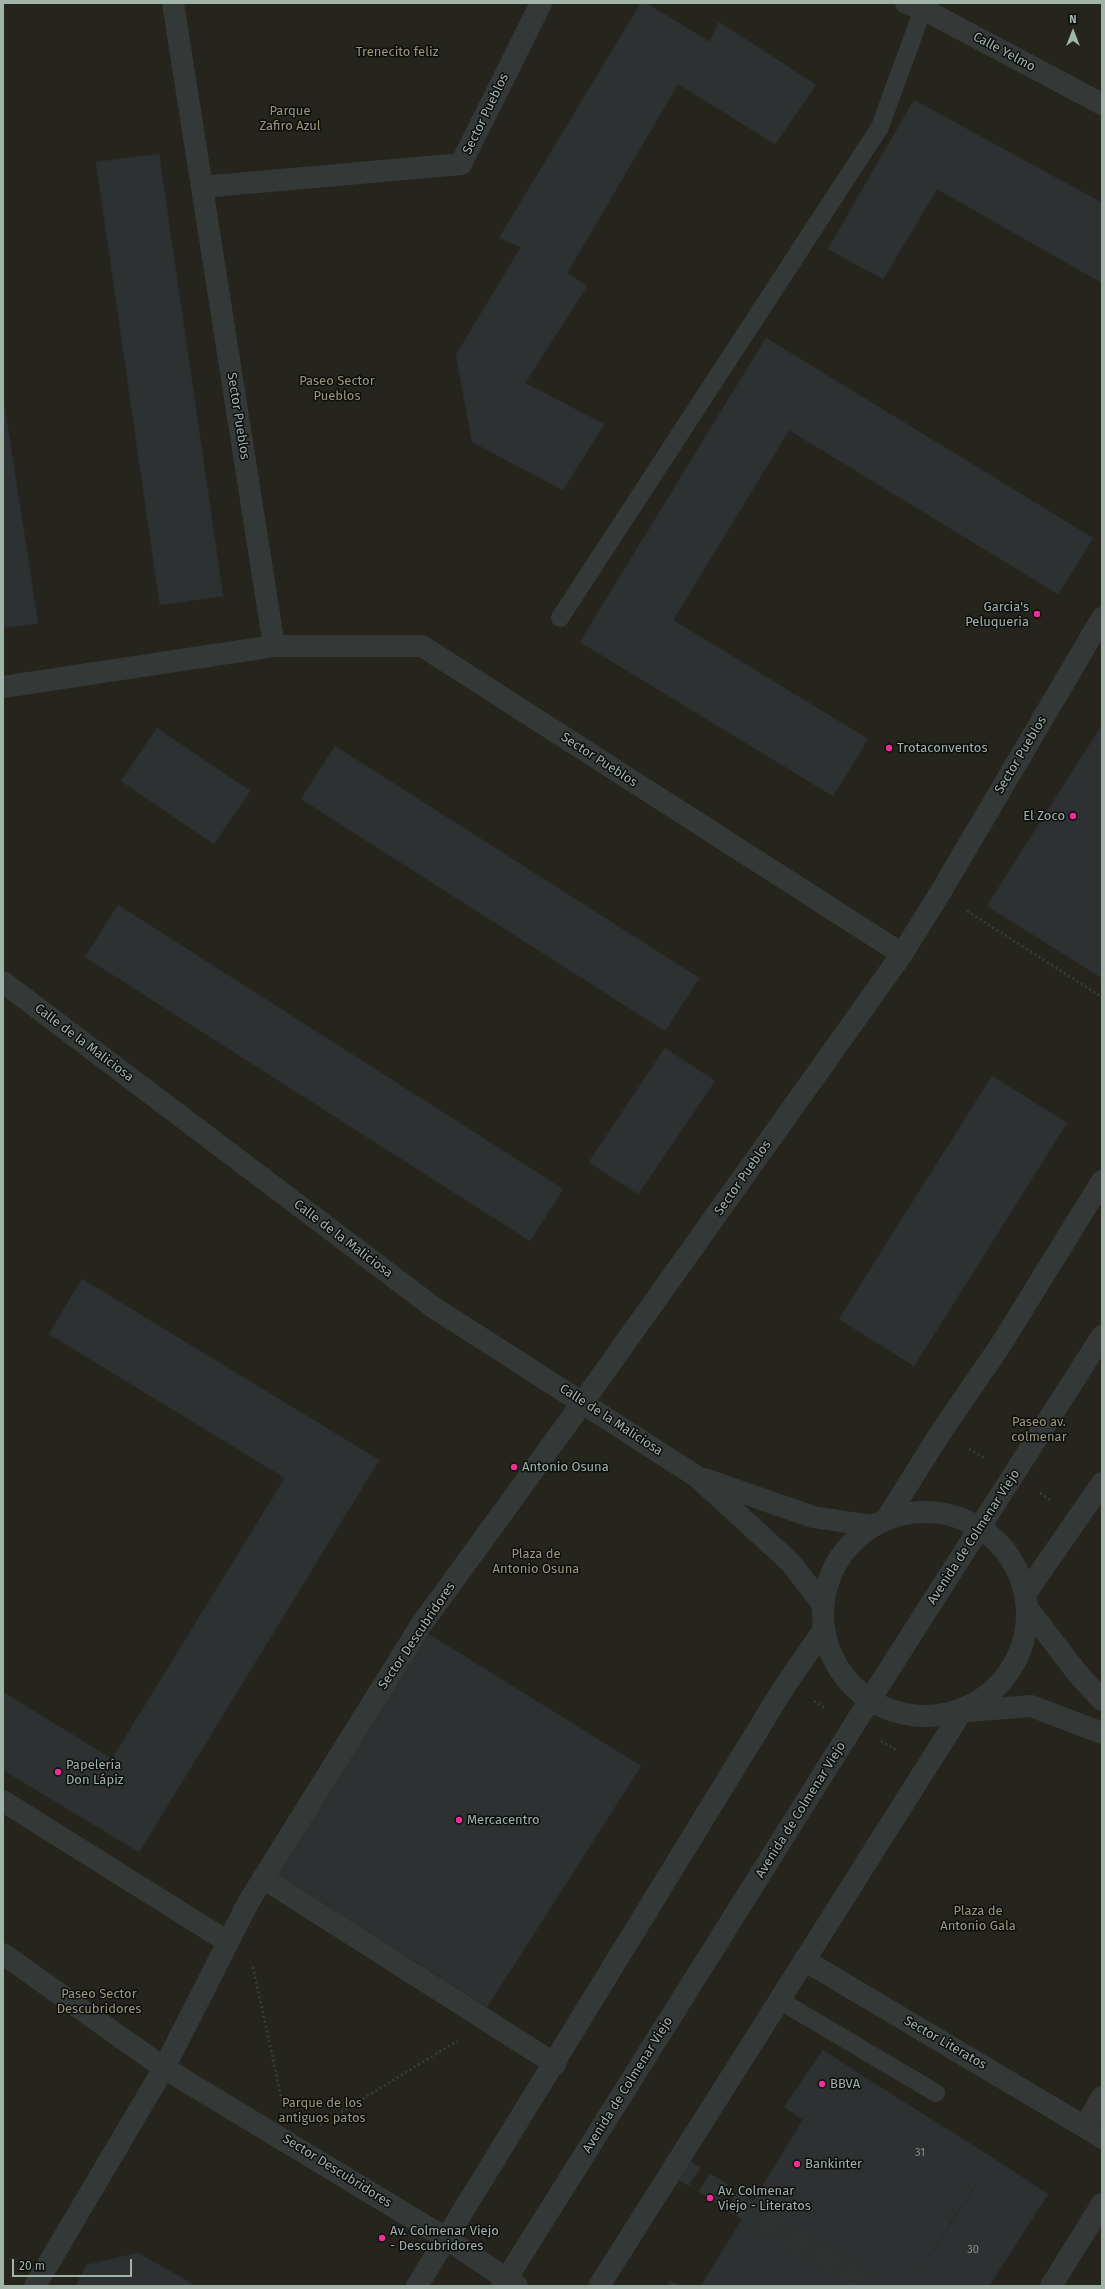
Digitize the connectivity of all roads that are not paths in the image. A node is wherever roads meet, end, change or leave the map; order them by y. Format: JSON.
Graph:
{"nodes":[{"id":1,"x":173,"y":3,"type":"edge"},
{"id":2,"x":541,"y":3,"type":"edge"},
{"id":3,"x":915,"y":6,"type":"edge"},
{"id":4,"x":1102,"y":104,"type":"edge"},
{"id":5,"x":202,"y":187,"type":"junction"},
{"id":6,"x":560,"y":618,"type":"dead end"},
{"id":7,"x":1102,"y":618,"type":"edge"},
{"id":8,"x":274,"y":646,"type":"junction"},
{"id":9,"x":3,"y":687,"type":"edge"},
{"id":10,"x":902,"y":954,"type":"junction"},
{"id":11,"x":3,"y":982,"type":"edge"},
{"id":12,"x":1102,"y":1181,"type":"edge"},
{"id":13,"x":1102,"y":1336,"type":"edge"},
{"id":14,"x":584,"y":1402,"type":"junction"},
{"id":15,"x":696,"y":1476,"type":"junction"},
{"id":16,"x":1102,"y":1483,"type":"edge"},
{"id":17,"x":880,"y":1522,"type":"junction"},
{"id":18,"x":980,"y":1527,"type":"junction"},
{"id":19,"x":1027,"y":1601,"type":"junction"},
{"id":20,"x":822,"y":1603,"type":"junction"},
{"id":21,"x":823,"y":1631,"type":"junction"},
{"id":22,"x":1102,"y":1700,"type":"edge"},
{"id":23,"x":869,"y":1701,"type":"junction"},
{"id":24,"x":962,"y":1711,"type":"junction"},
{"id":25,"x":1102,"y":1733,"type":"edge"},
{"id":26,"x":3,"y":1801,"type":"edge"},
{"id":27,"x":263,"y":1878,"type":"junction"},
{"id":28,"x":228,"y":1942,"type":"junction"},
{"id":29,"x":3,"y":1954,"type":"edge"},
{"id":30,"x":804,"y":1960,"type":"junction"},
{"id":31,"x":779,"y":2000,"type":"junction"},
{"id":32,"x":554,"y":2064,"type":"junction"},
{"id":33,"x":164,"y":2068,"type":"junction"},
{"id":34,"x":936,"y":2093,"type":"dead end"},
{"id":35,"x":1102,"y":2097,"type":"edge"},
{"id":36,"x":1093,"y":2133,"type":"edge"},
{"id":37,"x":1102,"y":2204,"type":"edge"},
{"id":38,"x":447,"y":2239,"type":"junction"},
{"id":39,"x":508,"y":2284,"type":"edge"},
{"id":40,"x":34,"y":2286,"type":"edge"},
{"id":41,"x":417,"y":2286,"type":"edge"},
{"id":42,"x":599,"y":2286,"type":"edge"},
{"id":43,"x":1051,"y":2286,"type":"edge"}],
"edges":[{"from":1,"to":5,"type":"street","name":"Sector Pueblos"},
{"from":2,"to":5,"type":"street","name":"Sector Pueblos"},
{"from":3,"to":4,"type":"street","name":"Calle Yelmo"},
{"from":3,"to":6,"type":"lane"},
{"from":5,"to":8,"type":"street","name":"Sector Pueblos"},
{"from":7,"to":10,"type":"street","name":"Sector Pueblos"},
{"from":8,"to":9,"type":"street","name":"Sector Pueblos"},
{"from":8,"to":10,"type":"street","name":"Sector Pueblos"},
{"from":10,"to":14,"type":"street","name":"Sector Pueblos"},
{"from":11,"to":14,"type":"street","name":"Calle de la Maliciosa"},
{"from":12,"to":17,"type":"street"},
{"from":13,"to":18,"type":"street","name":"Avenida de Colmenar Viejo"},
{"from":14,"to":15,"type":"street","name":"Calle de la Maliciosa"},
{"from":14,"to":27,"type":"street","name":"Sector Descubridores"},
{"from":15,"to":17,"type":"street","name":"Calle de la Maliciosa"},
{"from":15,"to":20,"type":"street","name":"Calle de la Maliciosa"},
{"from":16,"to":19,"type":"street"},
{"from":17,"to":18,"type":"street"},
{"from":17,"to":20,"type":"street"},
{"from":18,"to":19,"type":"street"},
{"from":18,"to":23,"type":"street","name":"Avenida de Colmenar Viejo"},
{"from":19,"to":22,"type":"street"},
{"from":19,"to":24,"type":"street"},
{"from":20,"to":21,"type":"street"},
{"from":21,"to":23,"type":"street"},
{"from":21,"to":32,"type":"street"},
{"from":23,"to":24,"type":"street"},
{"from":23,"to":39,"type":"street","name":"Avenida de Colmenar Viejo"},
{"from":24,"to":25,"type":"street"},
{"from":24,"to":30,"type":"street"},
{"from":26,"to":28,"type":"street"},
{"from":27,"to":28,"type":"street","name":"Sector Descubridores"},
{"from":27,"to":32,"type":"street"},
{"from":28,"to":33,"type":"street","name":"Sector Descubridores"},
{"from":29,"to":33,"type":"street","name":"Sector Descubridores"},
{"from":30,"to":31,"type":"street"},
{"from":30,"to":36,"type":"street","name":"Sector Literatos"},
{"from":31,"to":34,"type":"lane"},
{"from":31,"to":42,"type":"street"},
{"from":32,"to":38,"type":"street"},
{"from":33,"to":38,"type":"street","name":"Sector Descubridores"},
{"from":33,"to":40,"type":"street","name":"Sector Descubridores"},
{"from":35,"to":36,"type":"street","name":"Sector Literatos"},
{"from":37,"to":43,"type":"street"},
{"from":38,"to":39,"type":"street","name":"Sector Descubridores"},
{"from":38,"to":41,"type":"street"}]}
